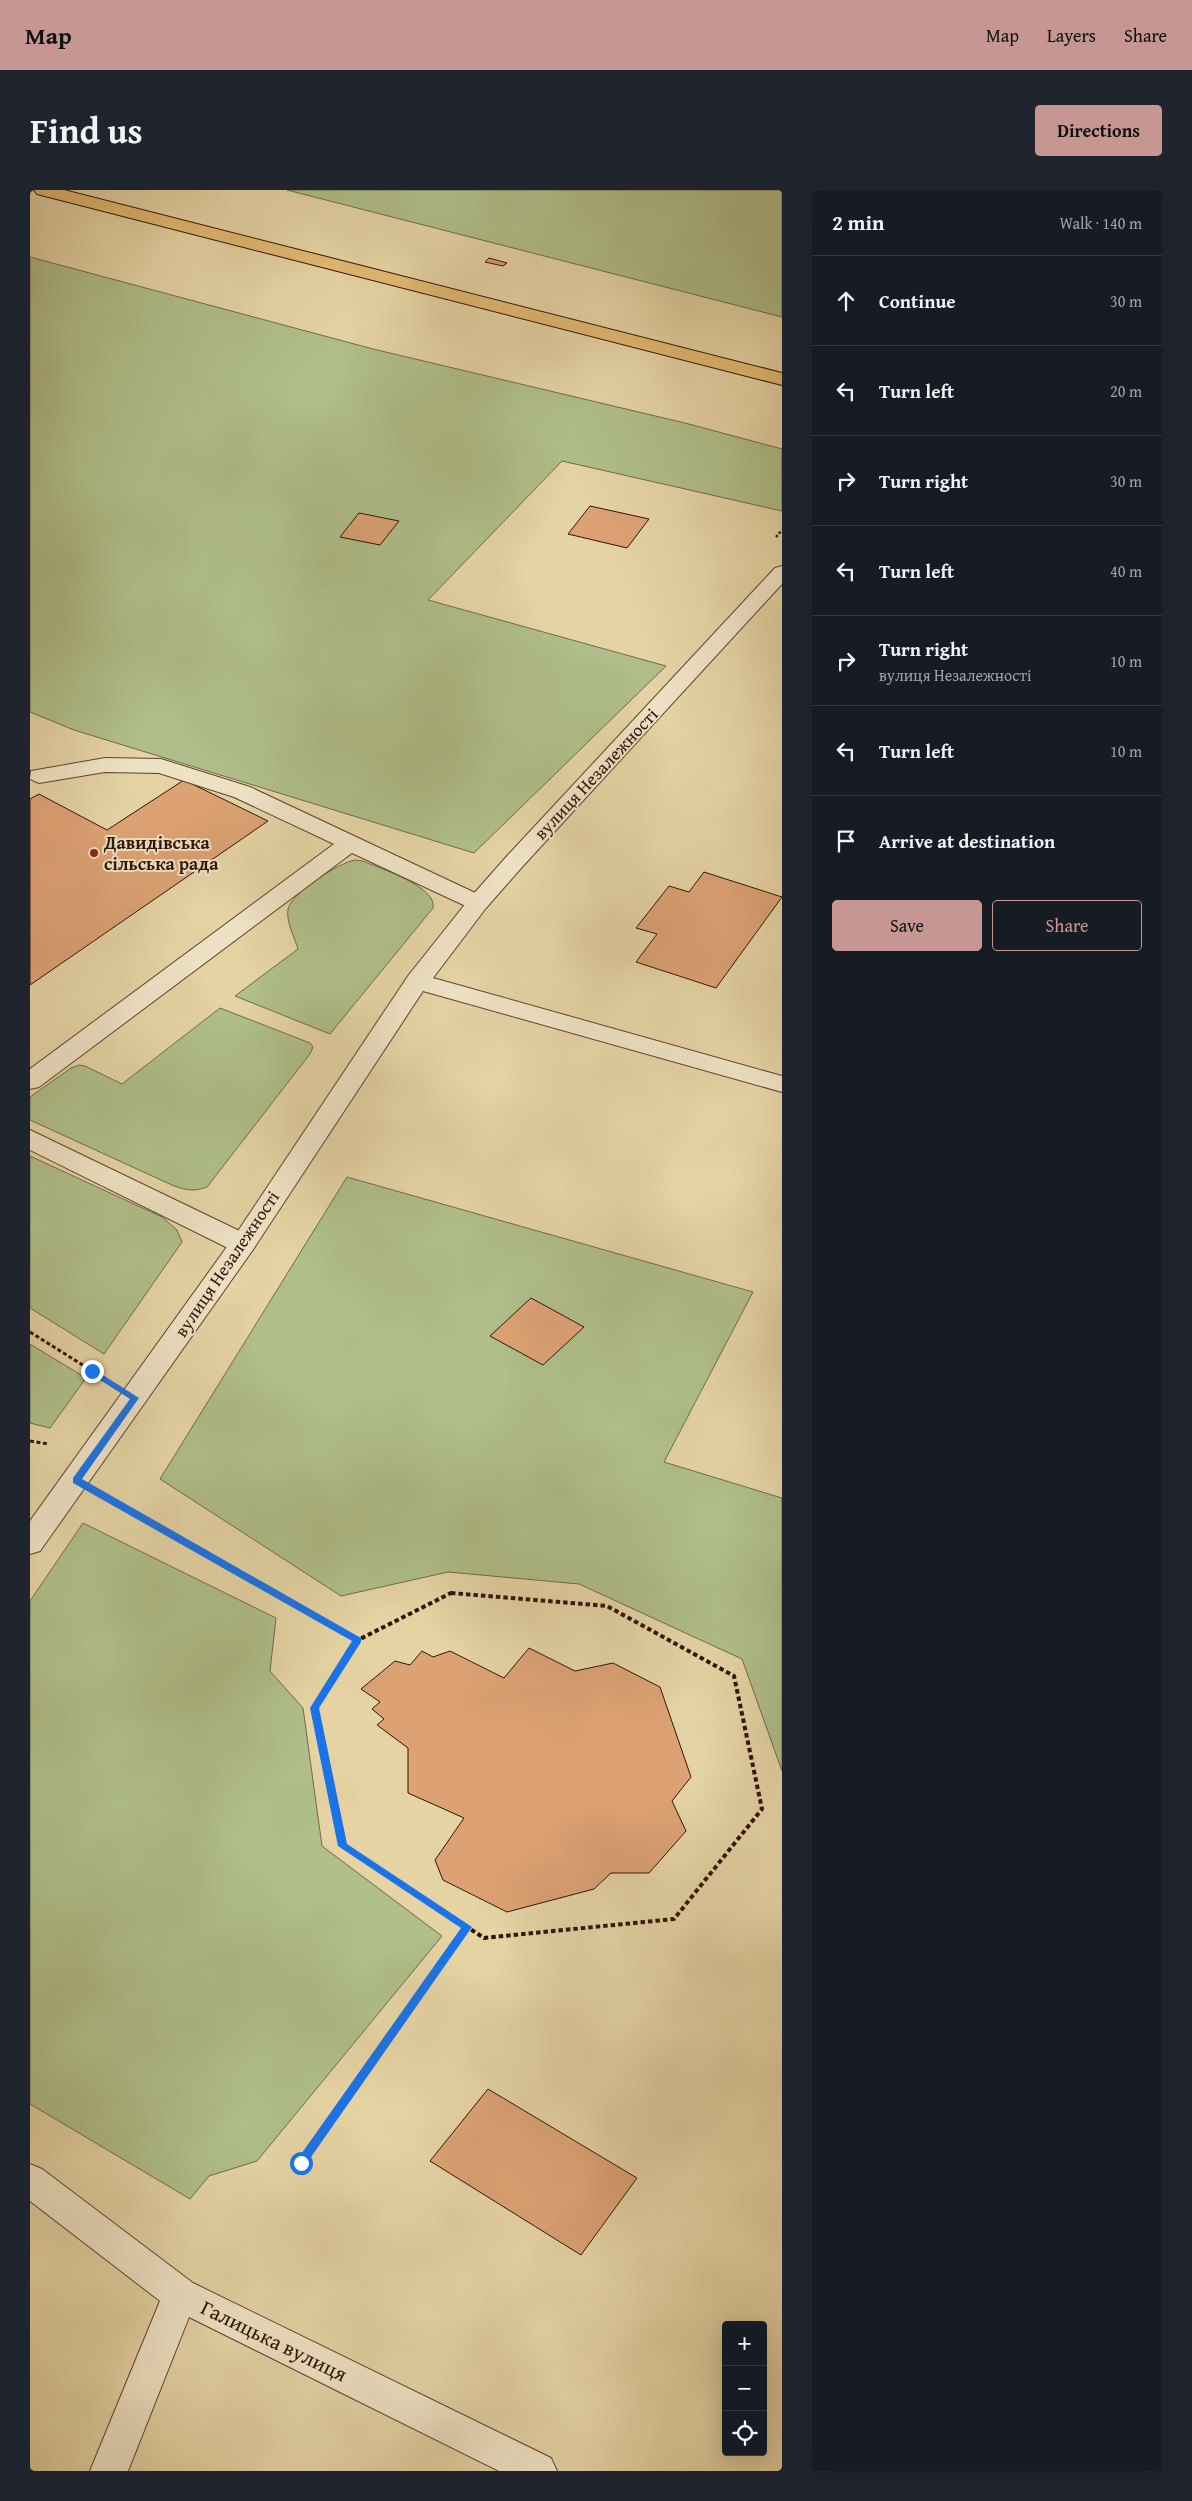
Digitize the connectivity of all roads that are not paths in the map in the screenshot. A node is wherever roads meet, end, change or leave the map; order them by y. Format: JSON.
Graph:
{"nodes":[{"id":1,"x":43,"y":190,"type":"edge"},
{"id":2,"x":782,"y":379,"type":"edge"},
{"id":3,"x":782,"y":572,"type":"edge"},
{"id":4,"x":38,"y":776,"type":"dead end"},
{"id":5,"x":350,"y":843,"type":"junction"},
{"id":6,"x":478,"y":902,"type":"junction"},
{"id":7,"x":417,"y":981,"type":"junction"},
{"id":8,"x":30,"y":1082,"type":"edge"},
{"id":9,"x":782,"y":1084,"type":"edge"},
{"id":10,"x":30,"y":1139,"type":"edge"},
{"id":11,"x":243,"y":1244,"type":"junction"},
{"id":12,"x":30,"y":1542,"type":"edge"},
{"id":13,"x":30,"y":2180,"type":"edge"},
{"id":14,"x":180,"y":2295,"type":"junction"},
{"id":15,"x":109,"y":2471,"type":"edge"},
{"id":16,"x":538,"y":2471,"type":"edge"}],
"edges":[{"from":1,"to":2,"type":"main road"},
{"from":3,"to":6,"type":"street","name":"вулиця Незалежності"},
{"from":4,"to":5,"type":"street"},
{"from":5,"to":6,"type":"street"},
{"from":5,"to":8,"type":"street"},
{"from":6,"to":7,"type":"street","name":"вулиця Незалежності"},
{"from":7,"to":9,"type":"street"},
{"from":7,"to":11,"type":"street","name":"вулиця Незалежності"},
{"from":10,"to":11,"type":"street"},
{"from":11,"to":12,"type":"street","name":"вулиця Незалежності"},
{"from":13,"to":14,"type":"street","name":"Галицька вулиця"},
{"from":14,"to":15,"type":"street"},
{"from":14,"to":16,"type":"street","name":"Галицька вулиця"}]}
